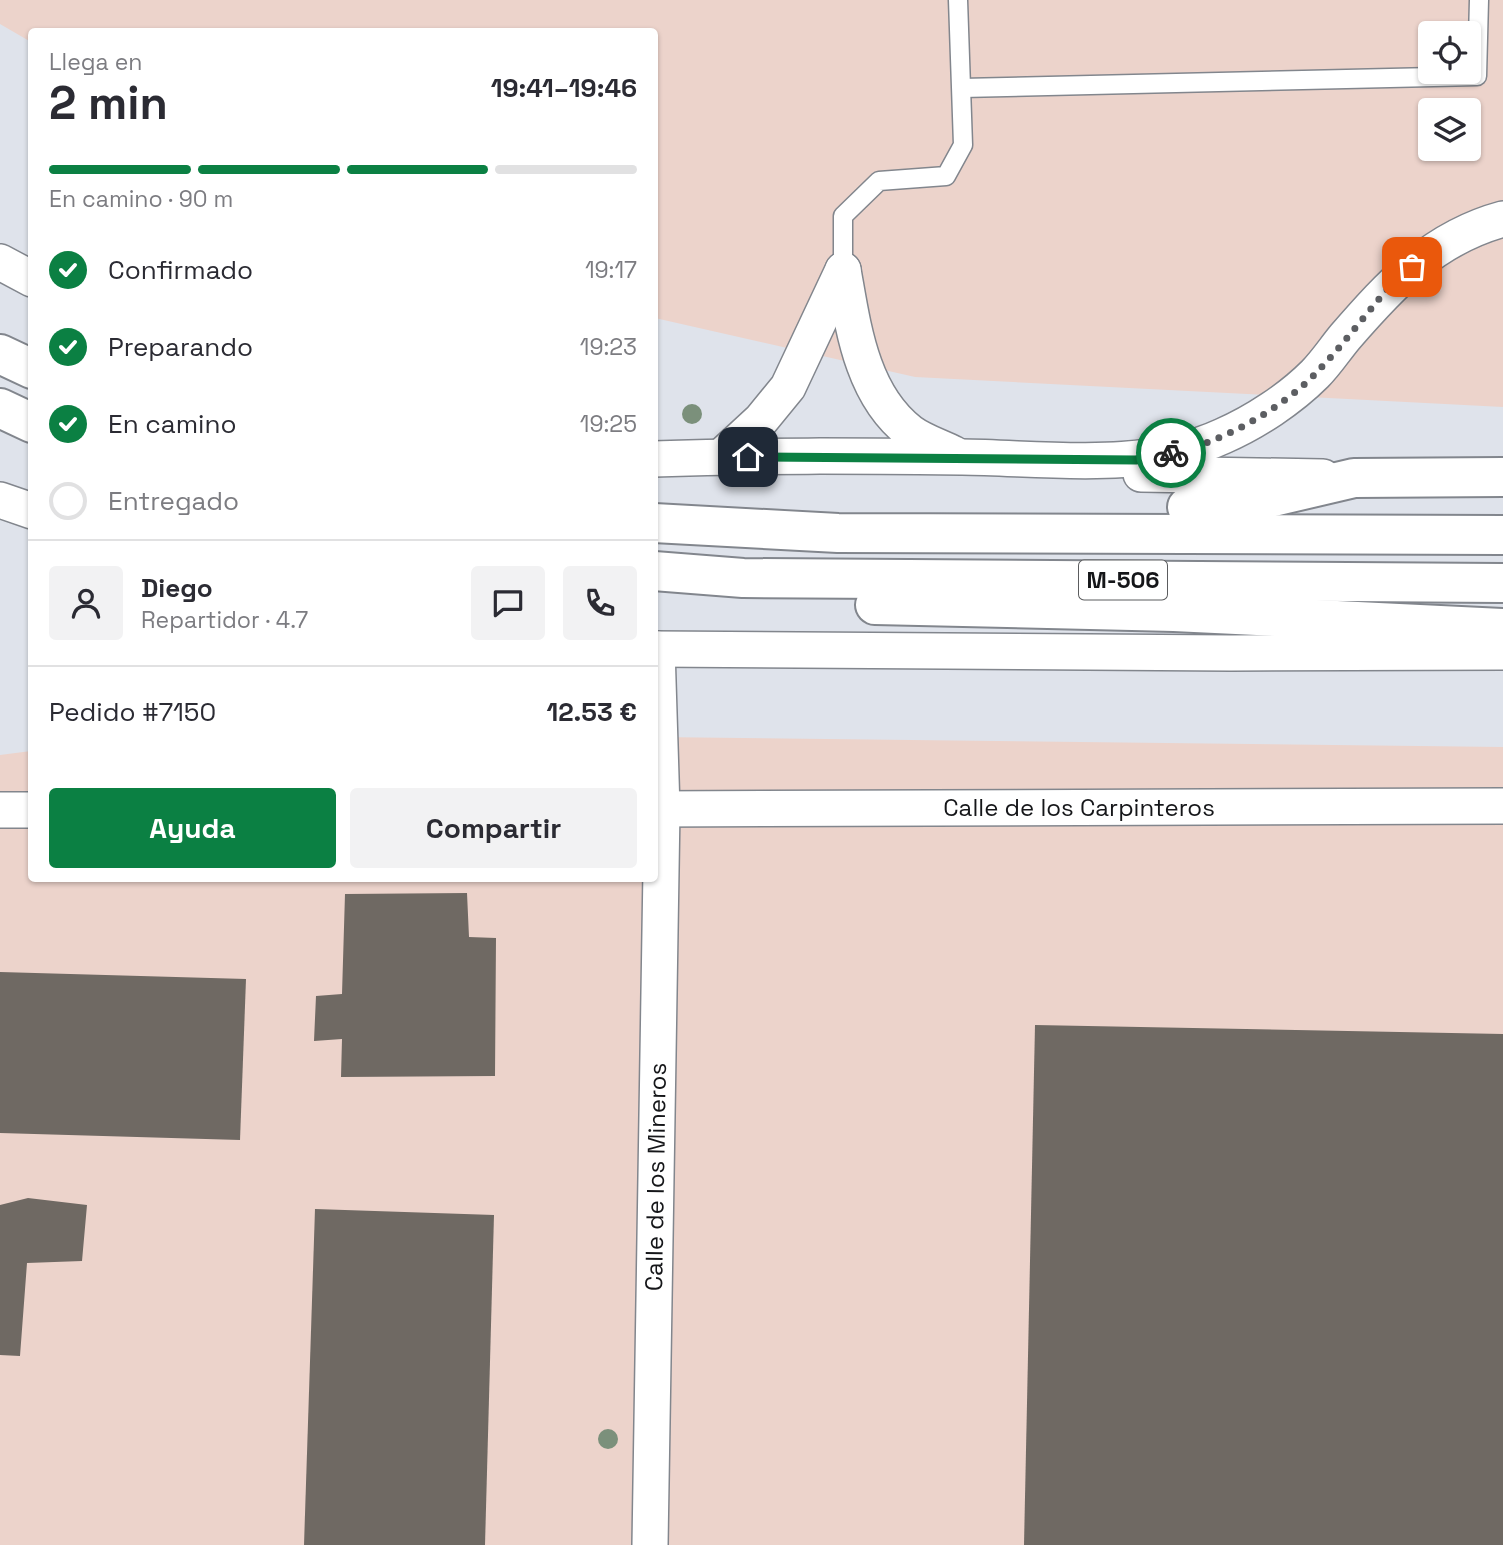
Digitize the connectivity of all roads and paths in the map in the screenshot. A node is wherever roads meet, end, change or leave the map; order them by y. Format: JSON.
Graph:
{"nodes":[{"id":1,"x":958,"y":0,"type":"edge"},
{"id":2,"x":1479,"y":0,"type":"edge"},
{"id":3,"x":962,"y":88,"type":"junction"},
{"id":4,"x":1503,"y":219,"type":"edge"},
{"id":5,"x":0,"y":262,"type":"edge"},
{"id":6,"x":843,"y":270,"type":"junction"},
{"id":7,"x":28,"y":277,"type":"edge"},
{"id":8,"x":0,"y":354,"type":"edge"},
{"id":9,"x":28,"y":367,"type":"edge"},
{"id":10,"x":0,"y":408,"type":"edge"},
{"id":11,"x":28,"y":421,"type":"edge"},
{"id":12,"x":721,"y":457,"type":"junction"},
{"id":13,"x":960,"y":457,"type":"junction"},
{"id":14,"x":658,"y":462,"type":"edge"},
{"id":15,"x":658,"y":462,"type":"edge"},
{"id":16,"x":1503,"y":477,"type":"edge"},
{"id":17,"x":1354,"y":478,"type":"junction"},
{"id":18,"x":0,"y":500,"type":"edge"},
{"id":19,"x":28,"y":510,"type":"edge"},
{"id":20,"x":658,"y":523,"type":"edge"},
{"id":21,"x":920,"y":533,"type":"junction"},
{"id":22,"x":1503,"y":535,"type":"edge"},
{"id":23,"x":658,"y":571,"type":"edge"},
{"id":24,"x":743,"y":578,"type":"junction"},
{"id":25,"x":1503,"y":583,"type":"edge"},
{"id":26,"x":1503,"y":628,"type":"edge"},
{"id":27,"x":658,"y":649,"type":"edge"},
{"id":28,"x":1503,"y":652,"type":"edge"},
{"id":29,"x":1503,"y":806,"type":"edge"},
{"id":30,"x":658,"y":809,"type":"edge"},
{"id":31,"x":0,"y":810,"type":"edge"},
{"id":32,"x":28,"y":810,"type":"edge"},
{"id":33,"x":657,"y":882,"type":"edge"},
{"id":34,"x":650,"y":1545,"type":"edge"}],
"edges":[{"from":1,"to":3,"type":"lane"},
{"from":2,"to":3,"type":"lane"},
{"from":3,"to":6,"type":"lane"},
{"from":4,"to":13,"type":"street"},
{"from":5,"to":7,"type":"street"},
{"from":6,"to":12,"type":"street"},
{"from":6,"to":13,"type":"street"},
{"from":8,"to":9,"type":"highway"},
{"from":10,"to":11,"type":"highway"},
{"from":12,"to":13,"type":"street"},
{"from":12,"to":14,"type":"street"},
{"from":15,"to":17,"type":"street"},
{"from":16,"to":17,"type":"highway"},
{"from":17,"to":21,"type":"highway"},
{"from":18,"to":19,"type":"street"},
{"from":20,"to":21,"type":"highway","number":"M-506"},
{"from":21,"to":22,"type":"highway","number":"M-506"},
{"from":23,"to":24,"type":"highway","number":"M-506"},
{"from":24,"to":25,"type":"highway","number":"M-506"},
{"from":24,"to":26,"type":"highway"},
{"from":27,"to":28,"type":"street"},
{"from":29,"to":30,"type":"street","name":"Calle de los Carpinteros"},
{"from":31,"to":32,"type":"street"},
{"from":33,"to":34,"type":"street","name":"Calle de los Mineros"}]}
